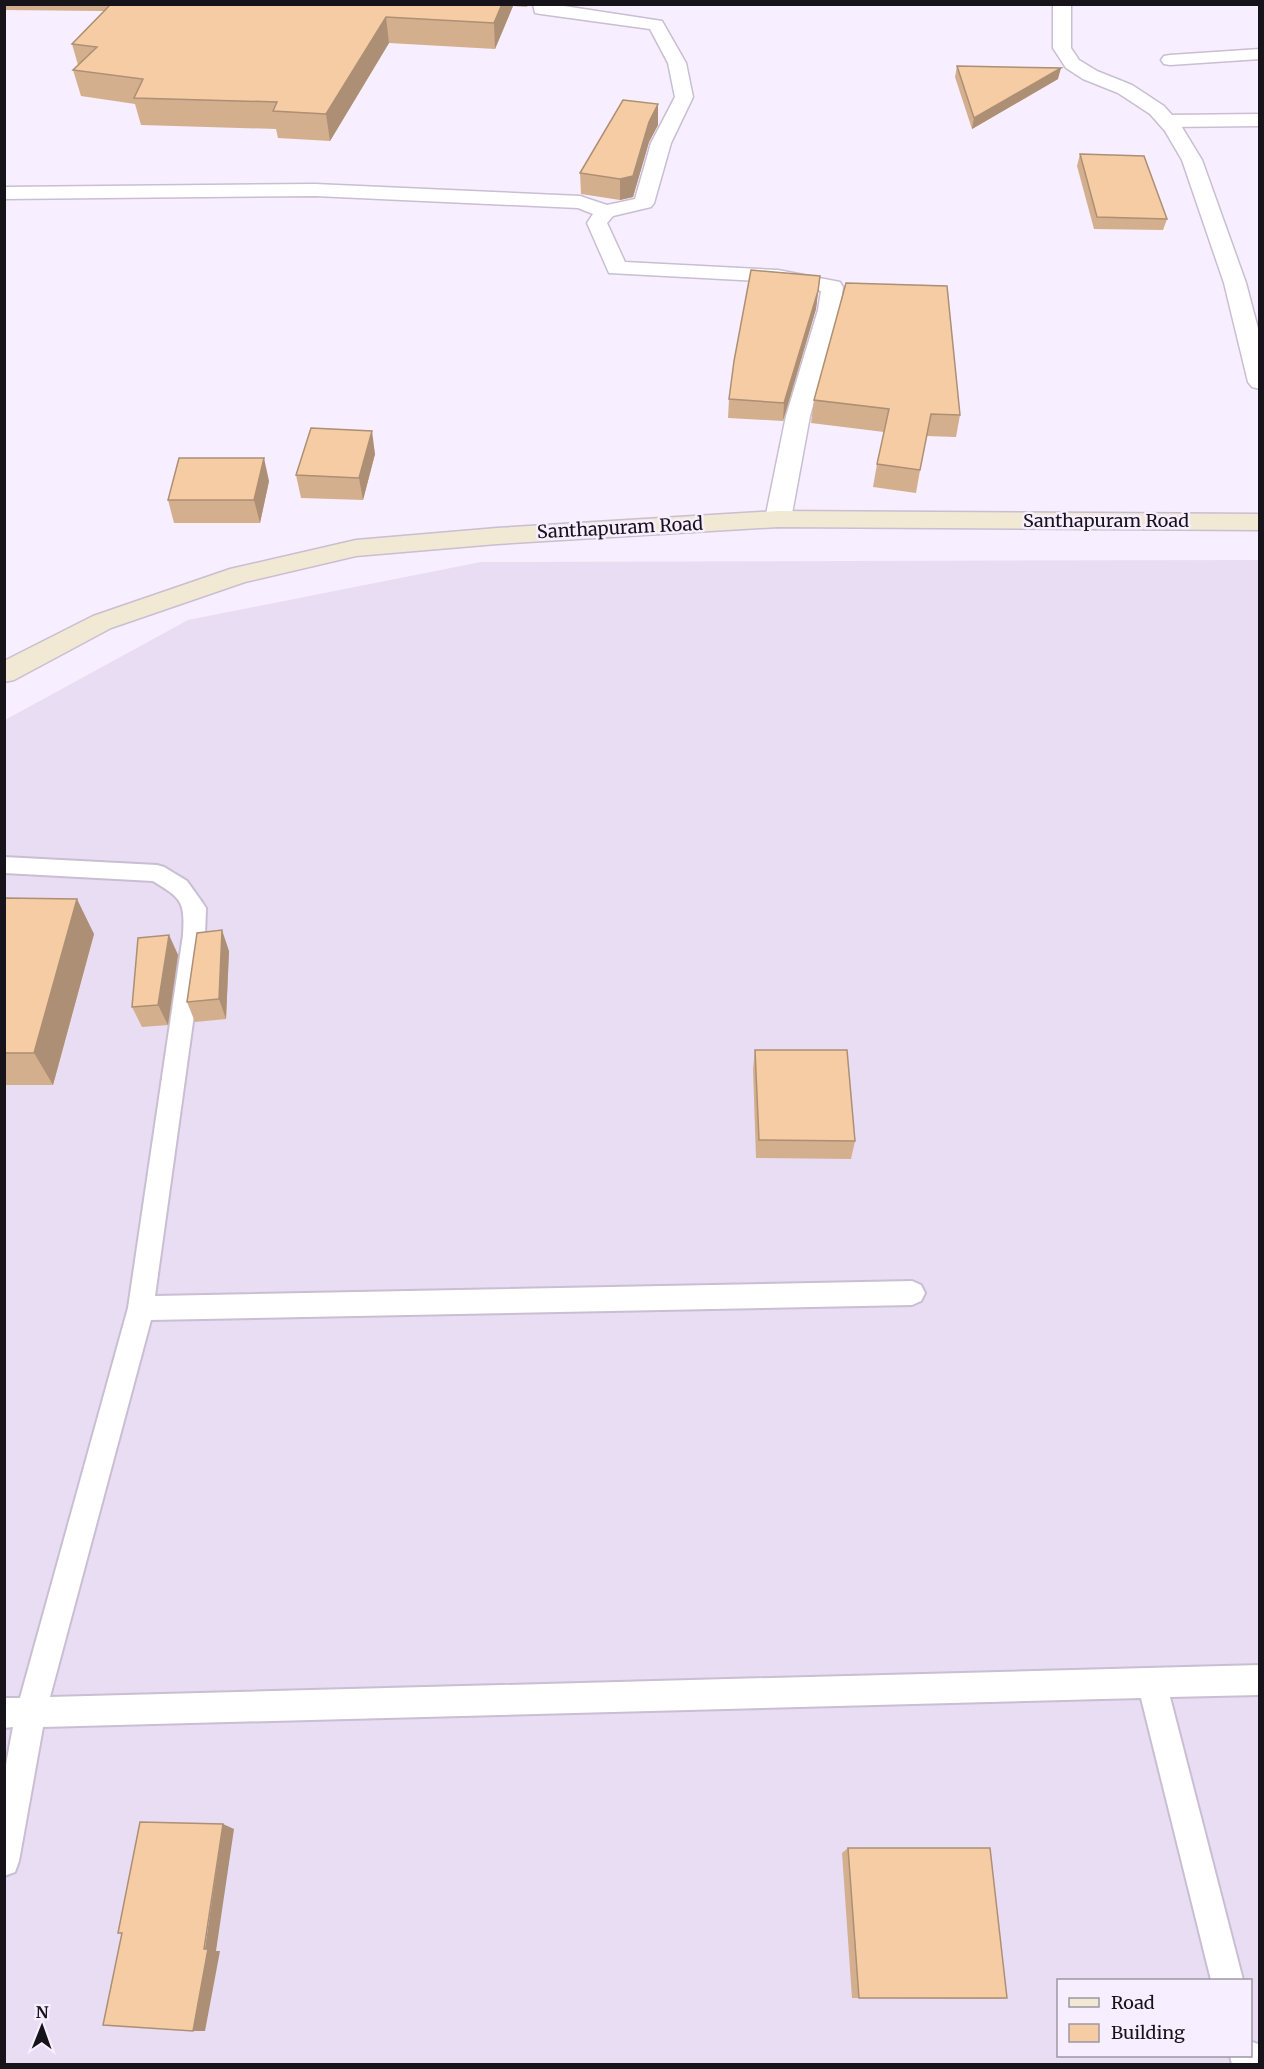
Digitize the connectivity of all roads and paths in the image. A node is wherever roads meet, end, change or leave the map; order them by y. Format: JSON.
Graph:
{"nodes":[{"id":1,"x":542,"y":4,"type":"edge"},
{"id":2,"x":1062,"y":4,"type":"edge"},
{"id":3,"x":1260,"y":54,"type":"edge"},
{"id":4,"x":1170,"y":60,"type":"dead end"},
{"id":5,"x":1260,"y":120,"type":"edge"},
{"id":6,"x":1167,"y":121,"type":"junction"},
{"id":7,"x":4,"y":193,"type":"edge"},
{"id":8,"x":606,"y":211,"type":"junction"},
{"id":9,"x":1260,"y":382,"type":"edge"},
{"id":10,"x":778,"y":519,"type":"junction"},
{"id":11,"x":1260,"y":522,"type":"edge"},
{"id":12,"x":4,"y":673,"type":"edge"},
{"id":13,"x":4,"y":865,"type":"edge"},
{"id":14,"x":912,"y":1293,"type":"dead end"},
{"id":15,"x":141,"y":1308,"type":"junction"},
{"id":16,"x":1260,"y":1680,"type":"edge"},
{"id":17,"x":1152,"y":1682,"type":"junction"},
{"id":18,"x":18,"y":1713,"type":"edge"},
{"id":19,"x":4,"y":1861,"type":"edge"},
{"id":20,"x":1227,"y":1979,"type":"edge"}],
"edges":[{"from":1,"to":8,"type":"street"},
{"from":2,"to":6,"type":"street"},
{"from":3,"to":4,"type":"street"},
{"from":5,"to":6,"type":"street"},
{"from":6,"to":9,"type":"street"},
{"from":7,"to":8,"type":"street"},
{"from":8,"to":10,"type":"street"},
{"from":10,"to":11,"type":"main road","name":"Santhapuram Road"},
{"from":10,"to":12,"type":"main road","name":"Santhapuram Road"},
{"from":13,"to":15,"type":"lane"},
{"from":14,"to":15,"type":"lane"},
{"from":15,"to":18,"type":"lane"},
{"from":16,"to":17,"type":"lane"},
{"from":17,"to":18,"type":"lane"},
{"from":17,"to":20,"type":"lane"},
{"from":18,"to":19,"type":"lane"}]}
